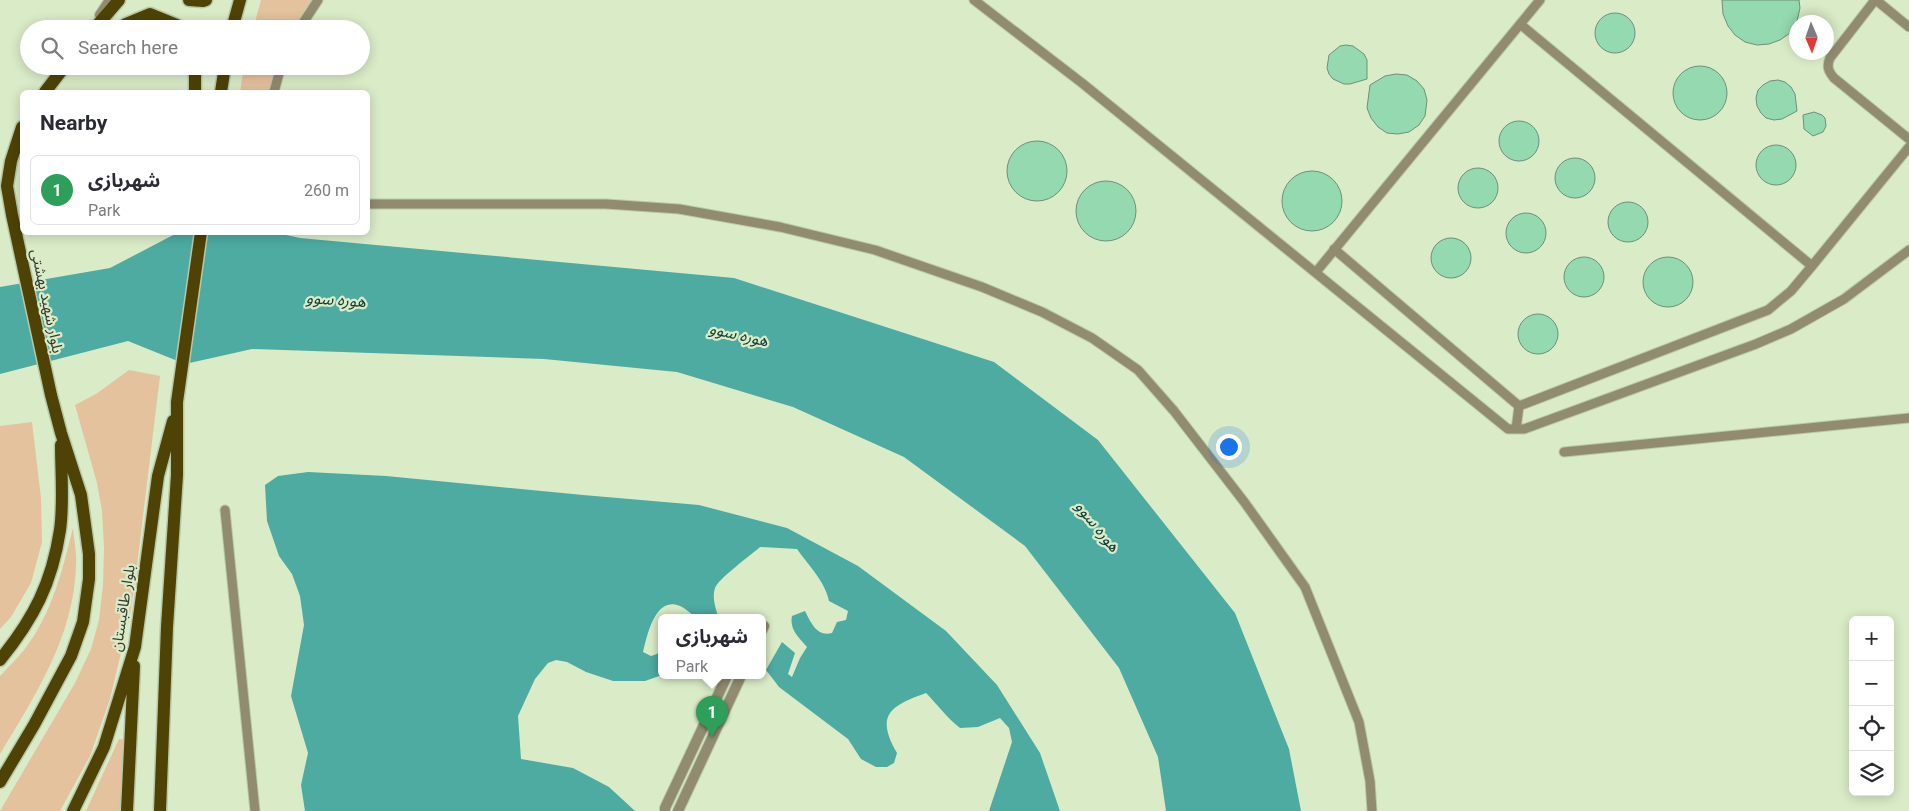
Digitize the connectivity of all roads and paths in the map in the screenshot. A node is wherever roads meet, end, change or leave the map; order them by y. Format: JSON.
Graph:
{"nodes":[{"id":1,"x":110,"y":0,"type":"edge"},
{"id":2,"x":119,"y":0,"type":"edge"},
{"id":3,"x":189,"y":0,"type":"edge"},
{"id":4,"x":206,"y":0,"type":"edge"},
{"id":5,"x":240,"y":0,"type":"edge"},
{"id":6,"x":318,"y":0,"type":"edge"},
{"id":7,"x":974,"y":0,"type":"edge"},
{"id":8,"x":1540,"y":0,"type":"edge"},
{"id":9,"x":1876,"y":0,"type":"edge"},
{"id":10,"x":98,"y":20,"type":"edge"},
{"id":11,"x":101,"y":20,"type":"edge"},
{"id":12,"x":136,"y":20,"type":"edge"},
{"id":13,"x":165,"y":20,"type":"edge"},
{"id":14,"x":234,"y":20,"type":"edge"},
{"id":15,"x":305,"y":20,"type":"edge"},
{"id":16,"x":1520,"y":24,"type":"junction"},
{"id":17,"x":1909,"y":27,"type":"edge"},
{"id":18,"x":59,"y":75,"type":"edge"},
{"id":19,"x":195,"y":75,"type":"edge"},
{"id":20,"x":224,"y":75,"type":"edge"},
{"id":21,"x":279,"y":75,"type":"edge"},
{"id":22,"x":56,"y":77,"type":"joint"},
{"id":23,"x":46,"y":90,"type":"edge"},
{"id":24,"x":195,"y":90,"type":"edge"},
{"id":25,"x":221,"y":90,"type":"edge"},
{"id":26,"x":275,"y":90,"type":"edge"},
{"id":27,"x":20,"y":133,"type":"edge"},
{"id":28,"x":1909,"y":139,"type":"edge"},
{"id":29,"x":1909,"y":146,"type":"edge"},
{"id":30,"x":370,"y":204,"type":"edge"},
{"id":31,"x":201,"y":235,"type":"edge"},
{"id":32,"x":1334,"y":250,"type":"junction"},
{"id":33,"x":1909,"y":250,"type":"edge"},
{"id":34,"x":1812,"y":266,"type":"junction"},
{"id":35,"x":1316,"y":272,"type":"junction"},
{"id":36,"x":177,"y":402,"type":"junction"},
{"id":37,"x":1519,"y":406,"type":"junction"},
{"id":38,"x":1909,"y":418,"type":"edge"},
{"id":39,"x":1516,"y":430,"type":"junction"},
{"id":40,"x":61,"y":433,"type":"junction"},
{"id":41,"x":1564,"y":452,"type":"dead end"},
{"id":42,"x":224,"y":510,"type":"dead end"},
{"id":43,"x":135,"y":647,"type":"junction"},
{"id":44,"x":0,"y":660,"type":"edge"},
{"id":45,"x":726,"y":679,"type":"edge"},
{"id":46,"x":740,"y":679,"type":"edge"},
{"id":47,"x":0,"y":782,"type":"edge"},
{"id":48,"x":73,"y":811,"type":"edge"},
{"id":49,"x":127,"y":811,"type":"edge"},
{"id":50,"x":160,"y":811,"type":"edge"},
{"id":51,"x":255,"y":811,"type":"edge"},
{"id":52,"x":665,"y":811,"type":"edge"},
{"id":53,"x":678,"y":811,"type":"edge"},
{"id":54,"x":1372,"y":811,"type":"edge"}],
"edges":[{"from":1,"to":10,"type":"street"},
{"from":2,"to":11,"type":"main road"},
{"from":3,"to":4,"type":"main road"},
{"from":5,"to":14,"type":"main road"},
{"from":6,"to":15,"type":"lane"},
{"from":7,"to":35,"type":"lane"},
{"from":8,"to":16,"type":"lane"},
{"from":9,"to":17,"type":"lane"},
{"from":9,"to":28,"type":"lane"},
{"from":12,"to":13,"type":"main road"},
{"from":16,"to":32,"type":"lane"},
{"from":16,"to":34,"type":"lane"},
{"from":18,"to":22,"type":"main road"},
{"from":19,"to":24,"type":"main road"},
{"from":20,"to":25,"type":"main road"},
{"from":21,"to":26,"type":"lane"},
{"from":22,"to":23,"type":"main road"},
{"from":27,"to":40,"type":"main road","name":"بلوار شهید بهشتی"},
{"from":29,"to":34,"type":"lane"},
{"from":30,"to":54,"type":"lane"},
{"from":31,"to":36,"type":"main road"},
{"from":32,"to":35,"type":"lane"},
{"from":32,"to":37,"type":"lane"},
{"from":33,"to":39,"type":"lane"},
{"from":34,"to":37,"type":"lane"},
{"from":35,"to":39,"type":"lane"},
{"from":36,"to":43,"type":"main road","name":"بلوار طاقبستان"},
{"from":36,"to":50,"type":"main road"},
{"from":37,"to":39,"type":"lane"},
{"from":38,"to":41,"type":"lane"},
{"from":40,"to":44,"type":"main road"},
{"from":40,"to":47,"type":"main road"},
{"from":42,"to":51,"type":"lane"},
{"from":43,"to":48,"type":"main road","name":"بلوار طاقبستان"},
{"from":43,"to":49,"type":"main road"},
{"from":45,"to":52,"type":"street"},
{"from":46,"to":53,"type":"street"}]}
